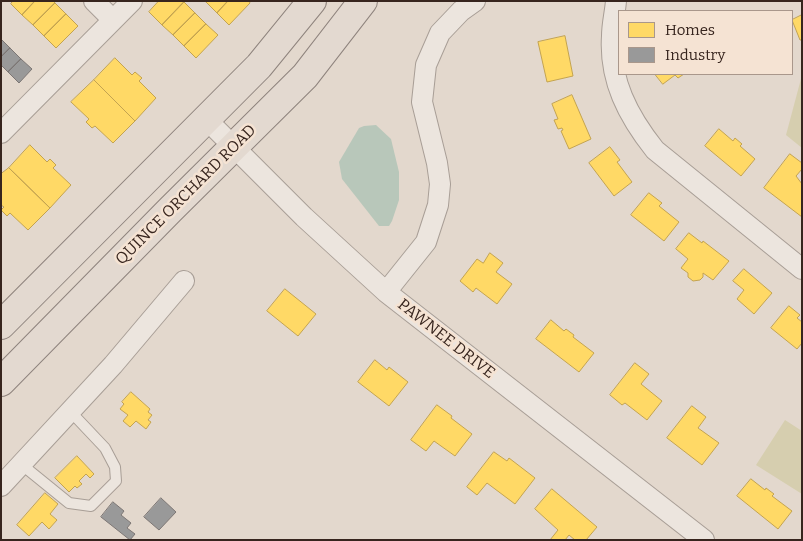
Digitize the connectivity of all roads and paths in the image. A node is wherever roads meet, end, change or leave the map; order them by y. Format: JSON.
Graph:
{"nodes":[{"id":1,"x":94,"y":1,"type":"edge"},
{"id":2,"x":132,"y":1,"type":"edge"},
{"id":3,"x":312,"y":1,"type":"edge"},
{"id":4,"x":363,"y":1,"type":"edge"},
{"id":5,"x":475,"y":1,"type":"edge"},
{"id":6,"x":616,"y":1,"type":"edge"},
{"id":7,"x":113,"y":20,"type":"junction"},
{"id":8,"x":206,"y":119,"type":"junction"},
{"id":9,"x":1,"y":133,"type":"edge"},
{"id":10,"x":233,"y":147,"type":"junction"},
{"id":11,"x":802,"y":269,"type":"edge"},
{"id":12,"x":184,"y":281,"type":"dead end"},
{"id":13,"x":386,"y":292,"type":"junction"},
{"id":14,"x":1,"y":325,"type":"edge"},
{"id":15,"x":1,"y":382,"type":"edge"},
{"id":16,"x":70,"y":411,"type":"junction"},
{"id":17,"x":21,"y":464,"type":"junction"},
{"id":18,"x":1,"y":486,"type":"edge"},
{"id":19,"x":704,"y":540,"type":"edge"}],
"edges":[{"from":1,"to":7,"type":"street"},
{"from":2,"to":7,"type":"street"},
{"from":3,"to":8,"type":"main road"},
{"from":4,"to":10,"type":"main road","name":"QUINCE ORCHARD ROAD"},
{"from":5,"to":13,"type":"street"},
{"from":6,"to":11,"type":"street"},
{"from":7,"to":9,"type":"street"},
{"from":8,"to":10,"type":"street","name":"PAWNEE DRIVE"},
{"from":8,"to":14,"type":"main road"},
{"from":10,"to":13,"type":"street","name":"PAWNEE DRIVE"},
{"from":10,"to":15,"type":"main road","name":"QUINCE ORCHARD ROAD"},
{"from":12,"to":16,"type":"street"},
{"from":13,"to":19,"type":"street","name":"PAWNEE DRIVE"},
{"from":16,"to":17,"type":"street"},
{"from":16,"to":17,"type":"lane"},
{"from":17,"to":18,"type":"street"}]}
